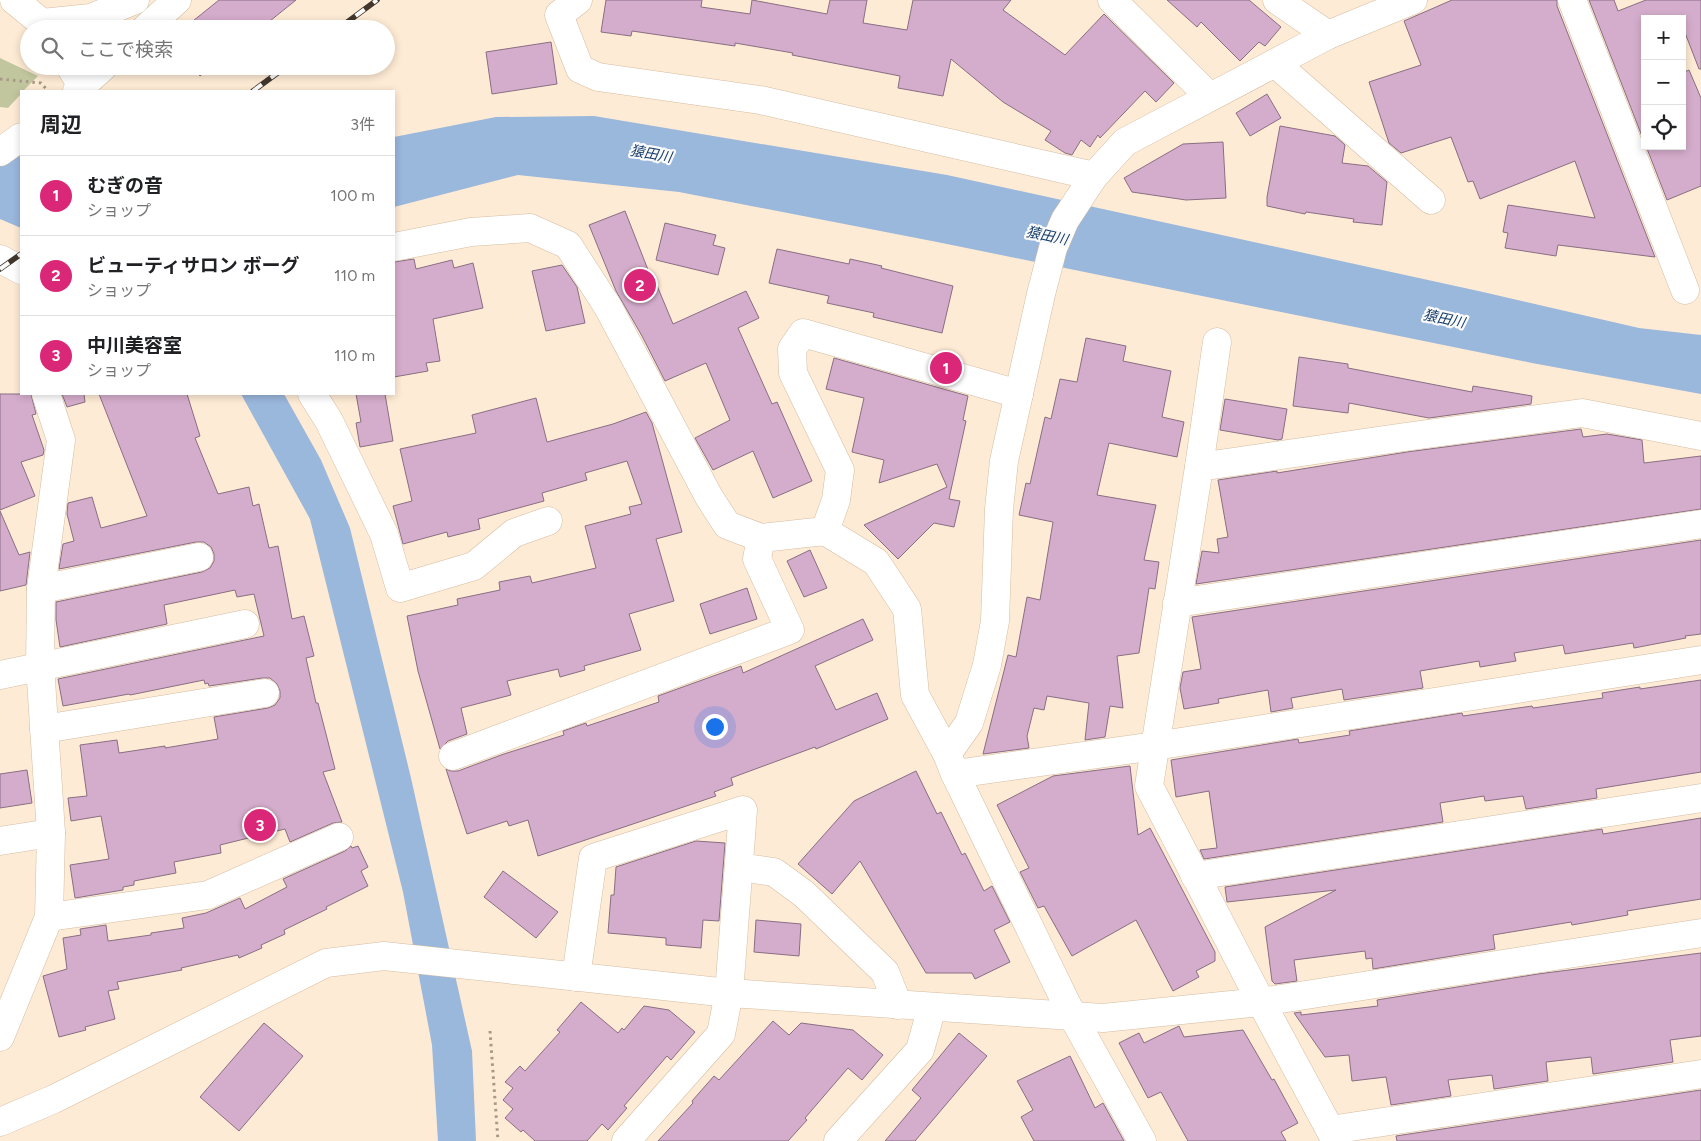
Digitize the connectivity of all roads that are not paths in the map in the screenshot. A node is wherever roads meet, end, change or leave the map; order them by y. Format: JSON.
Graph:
{"nodes":[{"id":1,"x":14,"y":0,"type":"edge"},
{"id":2,"x":135,"y":0,"type":"edge"},
{"id":3,"x":177,"y":0,"type":"edge"},
{"id":4,"x":578,"y":0,"type":"edge"},
{"id":5,"x":1112,"y":0,"type":"edge"},
{"id":6,"x":1278,"y":0,"type":"edge"},
{"id":7,"x":1413,"y":0,"type":"edge"},
{"id":8,"x":1572,"y":0,"type":"edge"},
{"id":9,"x":37,"y":20,"type":"edge"},
{"id":10,"x":79,"y":20,"type":"edge"},
{"id":11,"x":155,"y":20,"type":"edge"},
{"id":12,"x":1328,"y":34,"type":"junction"},
{"id":13,"x":1275,"y":63,"type":"junction"},
{"id":14,"x":87,"y":75,"type":"edge"},
{"id":15,"x":76,"y":81,"type":"edge"},
{"id":16,"x":1210,"y":97,"type":"junction"},
{"id":17,"x":20,"y":138,"type":"edge"},
{"id":18,"x":0,"y":152,"type":"edge"},
{"id":19,"x":1088,"y":185,"type":"junction"},
{"id":20,"x":1431,"y":200,"type":"dead end"},
{"id":21,"x":395,"y":247,"type":"edge"},
{"id":22,"x":0,"y":259,"type":"edge"},
{"id":23,"x":20,"y":269,"type":"edge"},
{"id":24,"x":1685,"y":290,"type":"dead end"},
{"id":25,"x":1217,"y":342,"type":"dead end"},
{"id":26,"x":1019,"y":394,"type":"junction"},
{"id":27,"x":46,"y":395,"type":"edge"},
{"id":28,"x":313,"y":395,"type":"edge"},
{"id":29,"x":1701,"y":436,"type":"edge"},
{"id":30,"x":1199,"y":468,"type":"junction"},
{"id":31,"x":548,"y":521,"type":"dead end"},
{"id":32,"x":1701,"y":524,"type":"edge"},
{"id":33,"x":825,"y":531,"type":"junction"},
{"id":34,"x":761,"y":538,"type":"junction"},
{"id":35,"x":199,"y":557,"type":"dead end"},
{"id":36,"x":41,"y":589,"type":"junction"},
{"id":37,"x":1178,"y":603,"type":"junction"},
{"id":38,"x":245,"y":624,"type":"dead end"},
{"id":39,"x":1701,"y":660,"type":"edge"},
{"id":40,"x":40,"y":666,"type":"junction"},
{"id":41,"x":0,"y":675,"type":"edge"},
{"id":42,"x":265,"y":693,"type":"dead end"},
{"id":43,"x":44,"y":729,"type":"junction"},
{"id":44,"x":1155,"y":746,"type":"junction"},
{"id":45,"x":453,"y":756,"type":"dead end"},
{"id":46,"x":952,"y":764,"type":"junction"},
{"id":47,"x":1701,"y":798,"type":"edge"},
{"id":48,"x":51,"y":833,"type":"junction"},
{"id":49,"x":339,"y":837,"type":"dead end"},
{"id":50,"x":0,"y":841,"type":"edge"},
{"id":51,"x":739,"y":867,"type":"junction"},
{"id":52,"x":1195,"y":876,"type":"junction"},
{"id":53,"x":49,"y":917,"type":"junction"},
{"id":54,"x":1701,"y":933,"type":"edge"},
{"id":55,"x":576,"y":977,"type":"junction"},
{"id":56,"x":729,"y":993,"type":"junction"},
{"id":57,"x":1261,"y":1002,"type":"junction"},
{"id":58,"x":898,"y":1005,"type":"junction"},
{"id":59,"x":932,"y":1007,"type":"junction"},
{"id":60,"x":1073,"y":1017,"type":"junction"},
{"id":61,"x":0,"y":1037,"type":"edge"},
{"id":62,"x":1701,"y":1074,"type":"edge"},
{"id":63,"x":0,"y":1122,"type":"edge"},
{"id":64,"x":1333,"y":1135,"type":"edge"},
{"id":65,"x":626,"y":1141,"type":"edge"},
{"id":66,"x":838,"y":1141,"type":"edge"},
{"id":67,"x":1142,"y":1141,"type":"edge"}],
"edges":[{"from":1,"to":9,"type":"street"},
{"from":2,"to":10,"type":"street"},
{"from":3,"to":11,"type":"street"},
{"from":4,"to":19,"type":"street"},
{"from":5,"to":16,"type":"street"},
{"from":6,"to":12,"type":"street"},
{"from":7,"to":12,"type":"street"},
{"from":8,"to":24,"type":"street"},
{"from":12,"to":13,"type":"street"},
{"from":13,"to":16,"type":"street"},
{"from":13,"to":20,"type":"street"},
{"from":14,"to":15,"type":"street"},
{"from":16,"to":19,"type":"street"},
{"from":17,"to":18,"type":"street"},
{"from":19,"to":26,"type":"street"},
{"from":21,"to":34,"type":"street"},
{"from":22,"to":23,"type":"street"},
{"from":25,"to":30,"type":"street"},
{"from":26,"to":33,"type":"street"},
{"from":26,"to":46,"type":"street"},
{"from":27,"to":36,"type":"street"},
{"from":28,"to":31,"type":"street"},
{"from":29,"to":30,"type":"street"},
{"from":30,"to":37,"type":"street"},
{"from":32,"to":37,"type":"street"},
{"from":33,"to":34,"type":"street"},
{"from":33,"to":46,"type":"street"},
{"from":34,"to":45,"type":"street"},
{"from":35,"to":36,"type":"street"},
{"from":36,"to":40,"type":"street"},
{"from":37,"to":44,"type":"street"},
{"from":38,"to":40,"type":"street"},
{"from":39,"to":44,"type":"street"},
{"from":40,"to":41,"type":"street"},
{"from":40,"to":43,"type":"street"},
{"from":42,"to":43,"type":"street"},
{"from":43,"to":48,"type":"street"},
{"from":44,"to":46,"type":"street"},
{"from":44,"to":52,"type":"street"},
{"from":46,"to":60,"type":"street"},
{"from":47,"to":52,"type":"street"},
{"from":48,"to":50,"type":"street"},
{"from":48,"to":53,"type":"street"},
{"from":49,"to":53,"type":"street"},
{"from":51,"to":55,"type":"street"},
{"from":51,"to":56,"type":"street"},
{"from":51,"to":58,"type":"street"},
{"from":52,"to":57,"type":"street"},
{"from":53,"to":61,"type":"street"},
{"from":54,"to":57,"type":"street"},
{"from":55,"to":56,"type":"street"},
{"from":55,"to":63,"type":"street"},
{"from":56,"to":58,"type":"street"},
{"from":56,"to":65,"type":"street"},
{"from":57,"to":60,"type":"street"},
{"from":57,"to":64,"type":"street"},
{"from":58,"to":59,"type":"street"},
{"from":59,"to":60,"type":"street"},
{"from":59,"to":66,"type":"street"},
{"from":60,"to":67,"type":"street"},
{"from":62,"to":64,"type":"street"}]}
